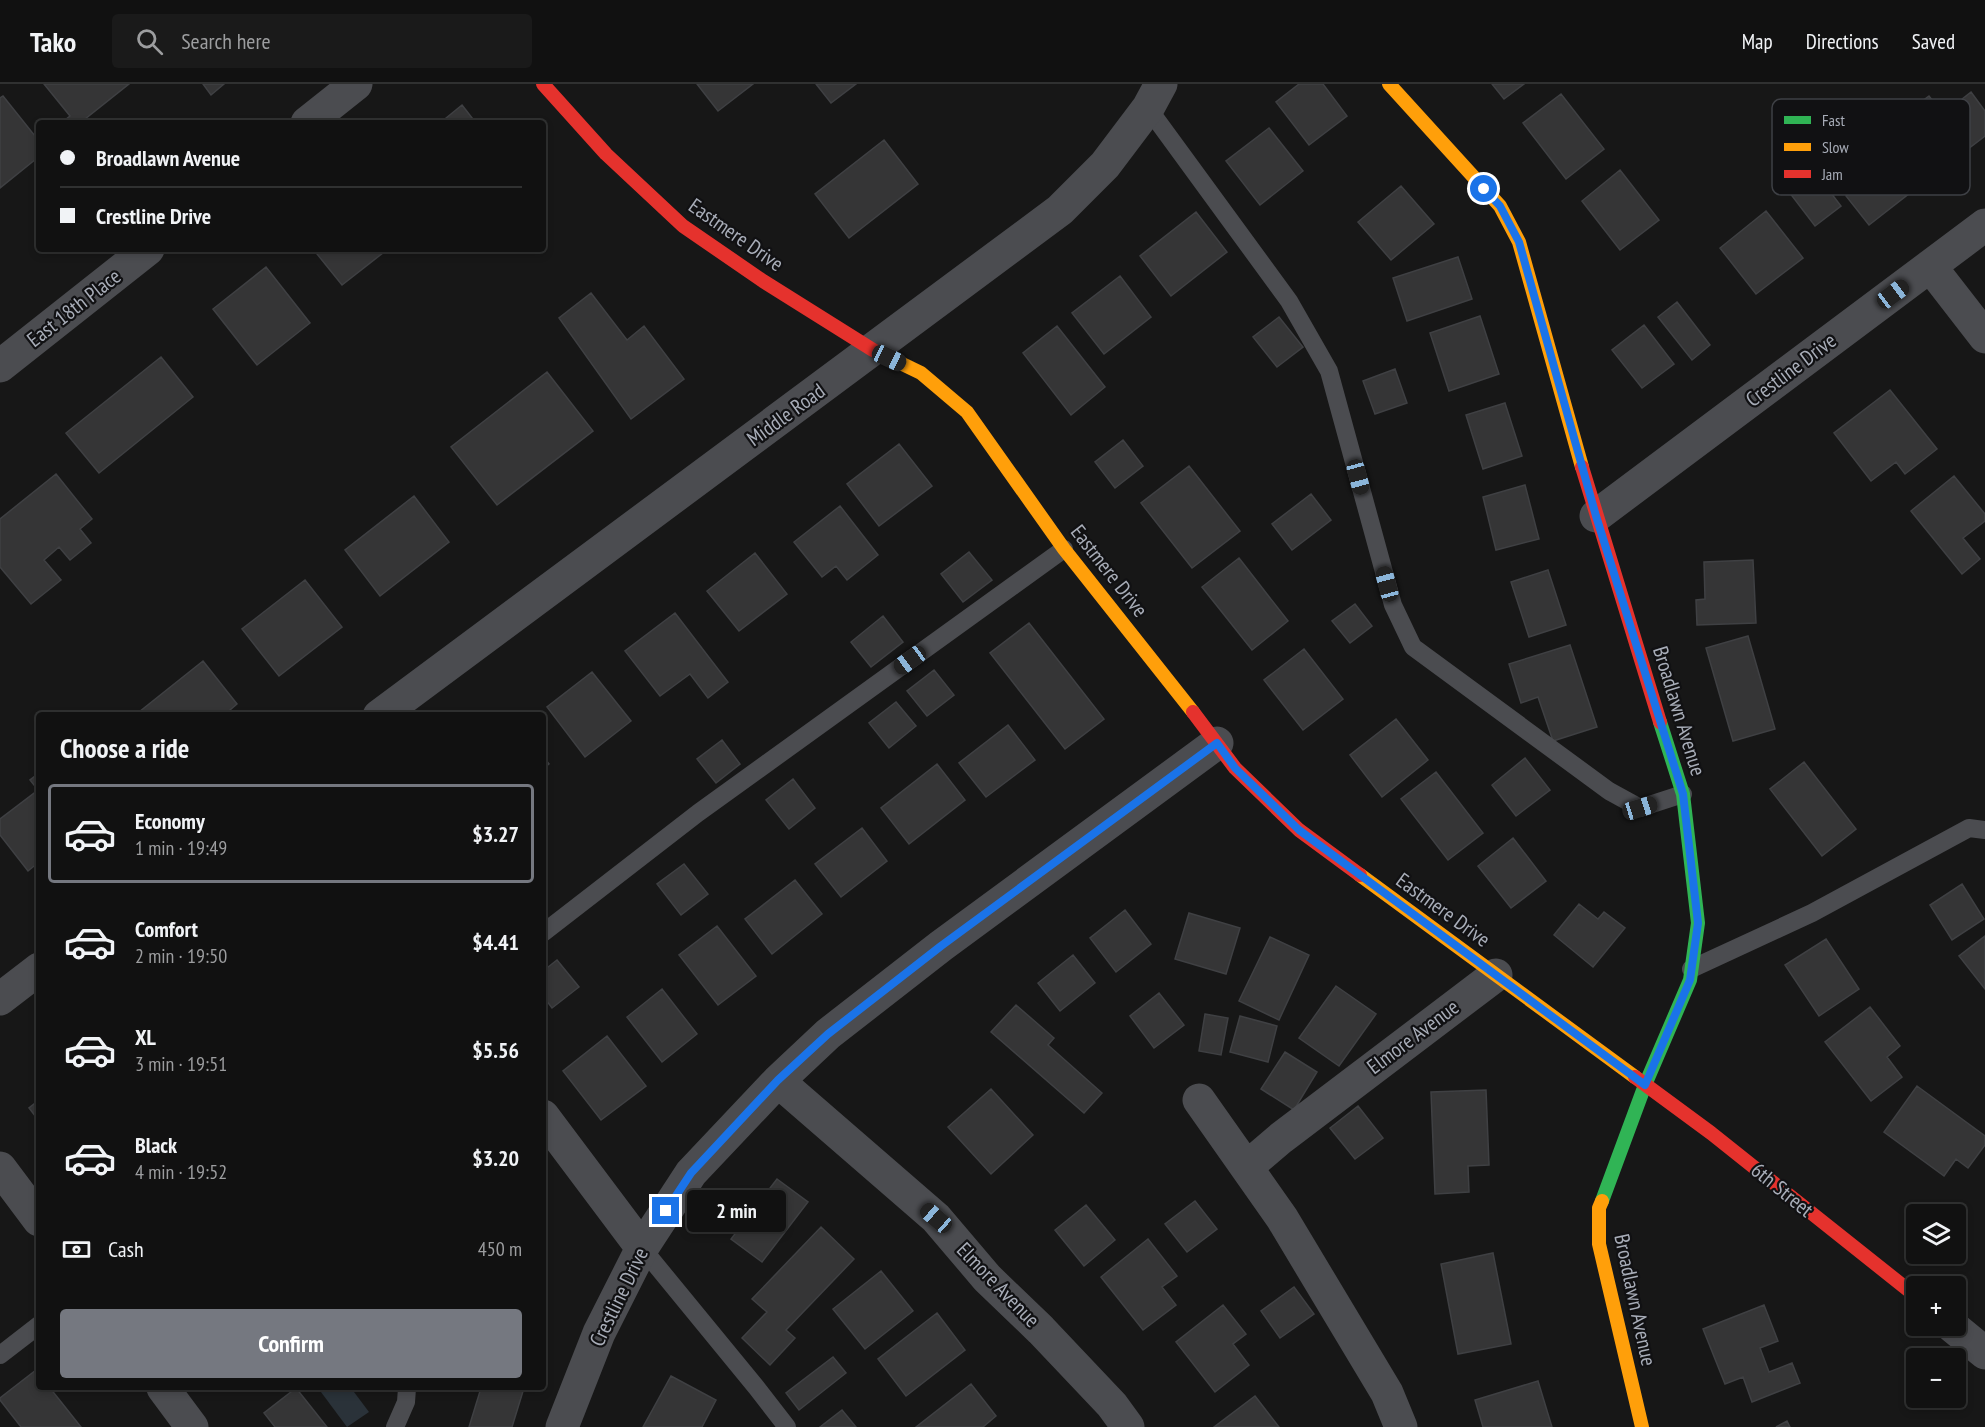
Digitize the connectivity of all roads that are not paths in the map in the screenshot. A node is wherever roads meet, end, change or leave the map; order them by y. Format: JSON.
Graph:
{"nodes":[{"id":1,"x":356,"y":84,"type":"edge"},
{"id":2,"x":543,"y":84,"type":"edge"},
{"id":3,"x":1389,"y":84,"type":"edge"},
{"id":4,"x":1154,"y":96,"type":"edge"},
{"id":5,"x":311,"y":120,"type":"edge"},
{"id":6,"x":1985,"y":225,"type":"edge"},
{"id":7,"x":144,"y":252,"type":"edge"},
{"id":8,"x":1930,"y":266,"type":"junction"},
{"id":9,"x":1985,"y":337,"type":"edge"},
{"id":10,"x":873,"y":350,"type":"junction"},
{"id":11,"x":0,"y":366,"type":"edge"},
{"id":12,"x":1596,"y":516,"type":"junction"},
{"id":13,"x":1064,"y":549,"type":"junction"},
{"id":14,"x":385,"y":712,"type":"edge"},
{"id":15,"x":1217,"y":743,"type":"junction"},
{"id":16,"x":1683,"y":794,"type":"junction"},
{"id":17,"x":1985,"y":830,"type":"edge"},
{"id":18,"x":546,"y":931,"type":"edge"},
{"id":19,"x":1691,"y":969,"type":"junction"},
{"id":20,"x":36,"y":971,"type":"edge"},
{"id":21,"x":1496,"y":975,"type":"junction"},
{"id":22,"x":0,"y":999,"type":"edge"},
{"id":23,"x":778,"y":1080,"type":"junction"},
{"id":24,"x":1645,"y":1085,"type":"junction"},
{"id":25,"x":1199,"y":1100,"type":"dead end"},
{"id":26,"x":546,"y":1120,"type":"edge"},
{"id":27,"x":0,"y":1167,"type":"edge"},
{"id":28,"x":1247,"y":1167,"type":"junction"},
{"id":29,"x":36,"y":1216,"type":"edge"},
{"id":30,"x":642,"y":1248,"type":"junction"},
{"id":31,"x":1906,"y":1289,"type":"edge"},
{"id":32,"x":36,"y":1327,"type":"edge"},
{"id":33,"x":1964,"y":1336,"type":"edge"},
{"id":34,"x":1985,"y":1353,"type":"edge"},
{"id":35,"x":0,"y":1356,"type":"edge"},
{"id":36,"x":164,"y":1390,"type":"edge"},
{"id":37,"x":407,"y":1390,"type":"edge"},
{"id":38,"x":192,"y":1427,"type":"edge"},
{"id":39,"x":395,"y":1427,"type":"edge"},
{"id":40,"x":562,"y":1427,"type":"edge"},
{"id":41,"x":787,"y":1427,"type":"edge"},
{"id":42,"x":1128,"y":1427,"type":"edge"},
{"id":43,"x":1401,"y":1427,"type":"edge"},
{"id":44,"x":1642,"y":1427,"type":"edge"}],
"edges":[{"from":1,"to":5,"type":"street"},
{"from":2,"to":10,"type":"street","name":"Eastmere Drive"},
{"from":3,"to":12,"type":"street","name":"Broadlawn Avenue"},
{"from":4,"to":10,"type":"street","name":"Middle Road"},
{"from":4,"to":16,"type":"lane"},
{"from":6,"to":8,"type":"street","name":"Crestline Drive"},
{"from":7,"to":11,"type":"street","name":"East 18th Place"},
{"from":8,"to":9,"type":"street"},
{"from":8,"to":12,"type":"street","name":"Crestline Drive"},
{"from":10,"to":13,"type":"street","name":"Eastmere Drive"},
{"from":10,"to":14,"type":"street","name":"Middle Road"},
{"from":12,"to":16,"type":"street","name":"Broadlawn Avenue"},
{"from":13,"to":15,"type":"street","name":"Eastmere Drive"},
{"from":13,"to":18,"type":"lane"},
{"from":15,"to":21,"type":"street","name":"Eastmere Drive"},
{"from":15,"to":23,"type":"street","name":"Crestline Drive"},
{"from":16,"to":19,"type":"street","name":"Broadlawn Avenue"},
{"from":17,"to":19,"type":"lane"},
{"from":19,"to":24,"type":"street","name":"Broadlawn Avenue"},
{"from":20,"to":22,"type":"street"},
{"from":21,"to":24,"type":"street","name":"Eastmere Drive"},
{"from":21,"to":28,"type":"street","name":"Elmore Avenue"},
{"from":23,"to":30,"type":"street","name":"Crestline Drive"},
{"from":23,"to":42,"type":"street","name":"Elmore Avenue"},
{"from":24,"to":31,"type":"street","name":"6th Street"},
{"from":24,"to":44,"type":"street","name":"Broadlawn Avenue"},
{"from":25,"to":28,"type":"street"},
{"from":26,"to":30,"type":"street"},
{"from":27,"to":29,"type":"street"},
{"from":28,"to":43,"type":"street"},
{"from":30,"to":40,"type":"street","name":"Crestline Drive"},
{"from":30,"to":41,"type":"lane"},
{"from":32,"to":35,"type":"lane"},
{"from":33,"to":34,"type":"street"},
{"from":36,"to":38,"type":"street"},
{"from":37,"to":39,"type":"lane"}]}
